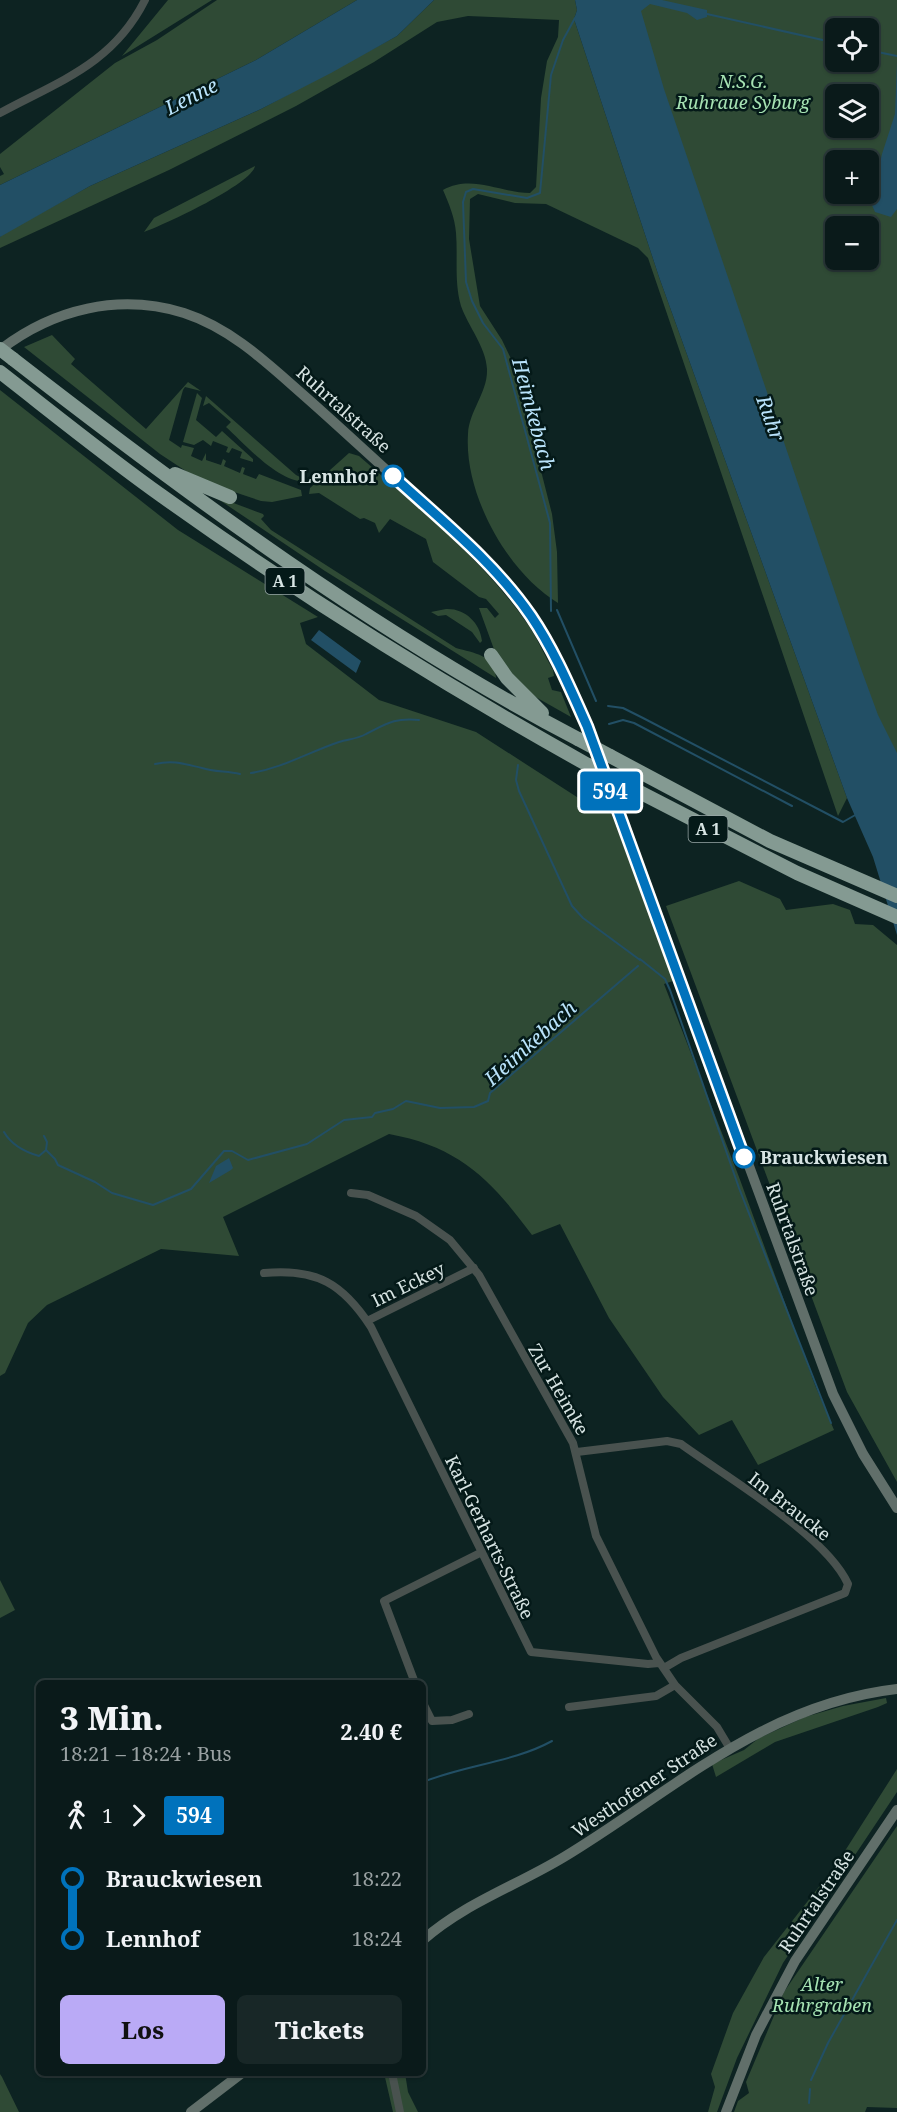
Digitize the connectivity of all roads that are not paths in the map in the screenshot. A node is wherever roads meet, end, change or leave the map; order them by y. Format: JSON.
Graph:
{"nodes":[{"id":1,"x":145,"y":0,"type":"edge"},
{"id":2,"x":0,"y":113,"type":"edge"},
{"id":3,"x":0,"y":349,"type":"edge"},
{"id":4,"x":0,"y":372,"type":"edge"},
{"id":5,"x":118,"y":441,"type":"junction"},
{"id":6,"x":230,"y":497,"type":"dead end"},
{"id":7,"x":490,"y":655,"type":"dead end"},
{"id":8,"x":556,"y":727,"type":"junction"},
{"id":9,"x":897,"y":896,"type":"edge"},
{"id":10,"x":897,"y":917,"type":"edge"},
{"id":11,"x":351,"y":1192,"type":"dead end"},
{"id":12,"x":474,"y":1268,"type":"junction"},
{"id":13,"x":264,"y":1273,"type":"dead end"},
{"id":14,"x":367,"y":1321,"type":"junction"},
{"id":15,"x":577,"y":1452,"type":"junction"},
{"id":16,"x":897,"y":1508,"type":"edge"},
{"id":17,"x":482,"y":1552,"type":"junction"},
{"id":18,"x":661,"y":1666,"type":"junction"},
{"id":19,"x":414,"y":1680,"type":"edge"},
{"id":20,"x":675,"y":1685,"type":"junction"},
{"id":21,"x":897,"y":1689,"type":"edge"},
{"id":22,"x":569,"y":1707,"type":"dead end"},
{"id":23,"x":426,"y":1709,"type":"edge"},
{"id":24,"x":469,"y":1714,"type":"dead end"},
{"id":25,"x":729,"y":1748,"type":"junction"},
{"id":26,"x":897,"y":1810,"type":"edge"},
{"id":27,"x":426,"y":1938,"type":"edge"},
{"id":28,"x":238,"y":2076,"type":"edge"},
{"id":29,"x":393,"y":2076,"type":"edge"},
{"id":30,"x":191,"y":2112,"type":"edge"},
{"id":31,"x":400,"y":2112,"type":"edge"},
{"id":32,"x":726,"y":2112,"type":"edge"}],
"edges":[{"from":1,"to":2,"type":"street"},
{"from":3,"to":5,"type":"highway","number":"A 1","bridge":true},
{"from":3,"to":16,"type":"main road","name":"Ruhrtalstraße"},
{"from":4,"to":10,"type":"highway","number":"A 1","bridge":true},
{"from":5,"to":6,"type":"highway"},
{"from":5,"to":8,"type":"highway","number":"A 1"},
{"from":7,"to":8,"type":"highway"},
{"from":8,"to":9,"type":"highway","number":"A 1","bridge":true},
{"from":11,"to":12,"type":"street","name":"Zur Heimke"},
{"from":12,"to":14,"type":"street","name":"Im Eckey"},
{"from":12,"to":15,"type":"street","name":"Zur Heimke"},
{"from":13,"to":14,"type":"street","name":"Im Eckey"},
{"from":14,"to":17,"type":"street","name":"Karl-Gerharts-Straße"},
{"from":15,"to":18,"type":"street","name":"Zur Heimke"},
{"from":15,"to":18,"type":"street","name":"Im Braucke"},
{"from":17,"to":18,"type":"street","name":"Karl-Gerharts-Straße"},
{"from":17,"to":19,"type":"street"},
{"from":18,"to":20,"type":"street","name":"Zur Heimke"},
{"from":20,"to":22,"type":"street"},
{"from":20,"to":25,"type":"street","name":"Zur Heimke"},
{"from":21,"to":25,"type":"main road","name":"Westhofener Straße"},
{"from":23,"to":24,"type":"street"},
{"from":25,"to":27,"type":"main road","name":"Westhofener Straße"},
{"from":26,"to":32,"type":"main road","name":"Ruhrtalstraße"},
{"from":28,"to":30,"type":"main road"},
{"from":29,"to":31,"type":"street"}]}
